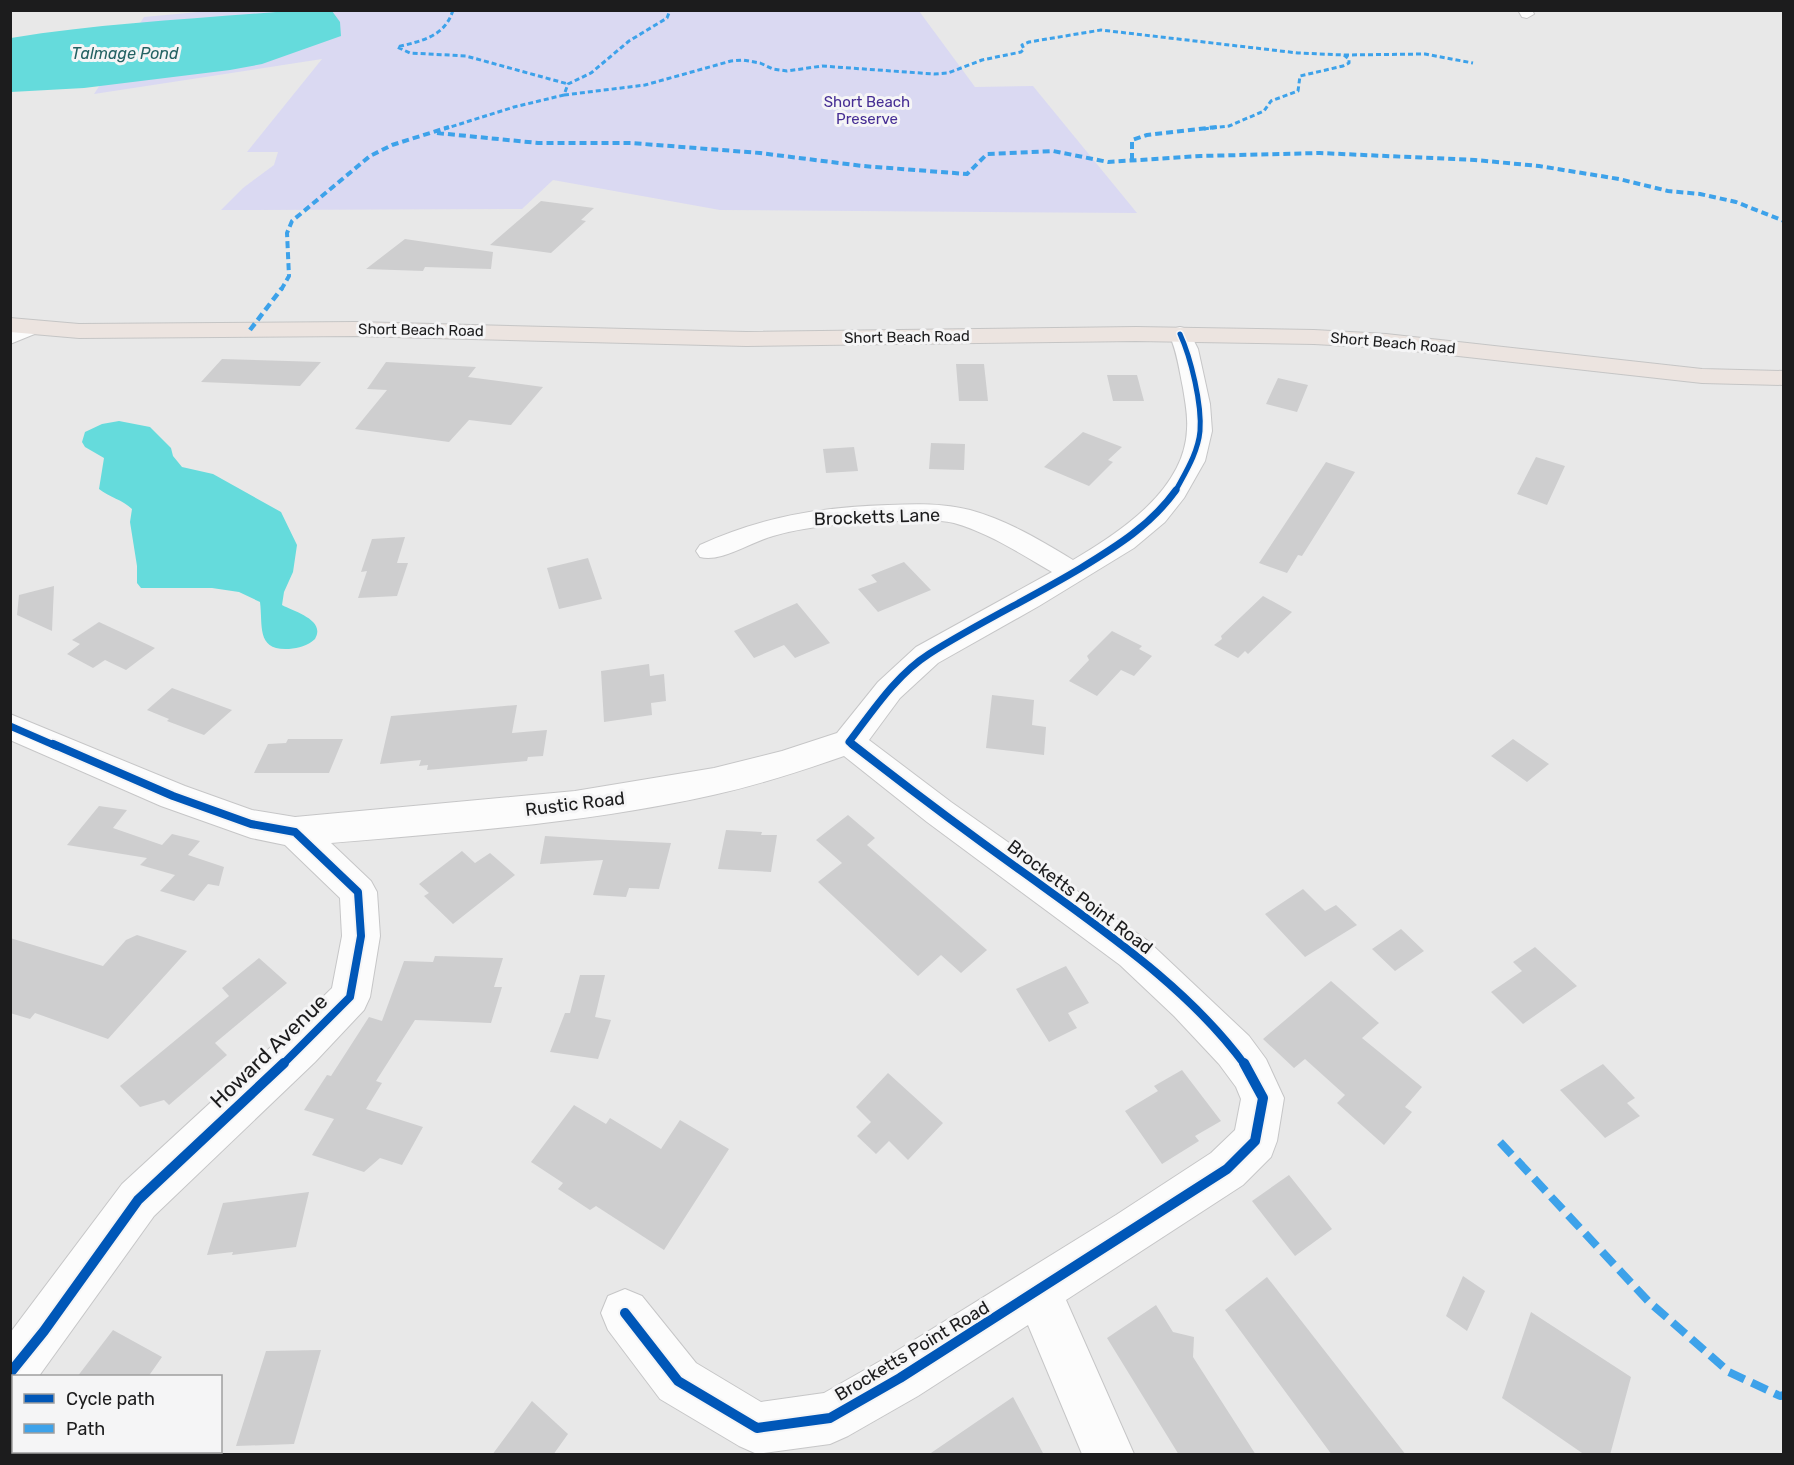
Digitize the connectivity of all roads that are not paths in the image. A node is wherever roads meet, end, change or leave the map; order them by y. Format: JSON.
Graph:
{"nodes":[{"id":1,"x":17,"y":330,"type":"edge"},
{"id":2,"x":1180,"y":334,"type":"junction"},
{"id":3,"x":1784,"y":378,"type":"edge"},
{"id":4,"x":710,"y":551,"type":"dead end"},
{"id":5,"x":1072,"y":572,"type":"junction"},
{"id":6,"x":10,"y":726,"type":"edge"},
{"id":7,"x":849,"y":742,"type":"junction"},
{"id":8,"x":295,"y":832,"type":"junction"},
{"id":9,"x":1038,"y":1291,"type":"junction"},
{"id":10,"x":625,"y":1313,"type":"dead end"},
{"id":11,"x":10,"y":1373,"type":"edge"},
{"id":12,"x":1108,"y":1455,"type":"edge"}],
"edges":[{"from":1,"to":2,"type":"main road","name":"Short Beach Road"},
{"from":2,"to":3,"type":"main road","name":"Short Beach Road"},
{"from":2,"to":5,"type":"street"},
{"from":4,"to":5,"type":"street","name":"Brocketts Lane"},
{"from":5,"to":7,"type":"street"},
{"from":6,"to":8,"type":"street"},
{"from":7,"to":8,"type":"street","name":"Rustic Road"},
{"from":7,"to":9,"type":"street","name":"Brocketts Point Road"},
{"from":8,"to":11,"type":"street","name":"Howard Avenue"},
{"from":9,"to":10,"type":"street","name":"Brocketts Point Road"},
{"from":9,"to":12,"type":"street"}]}
